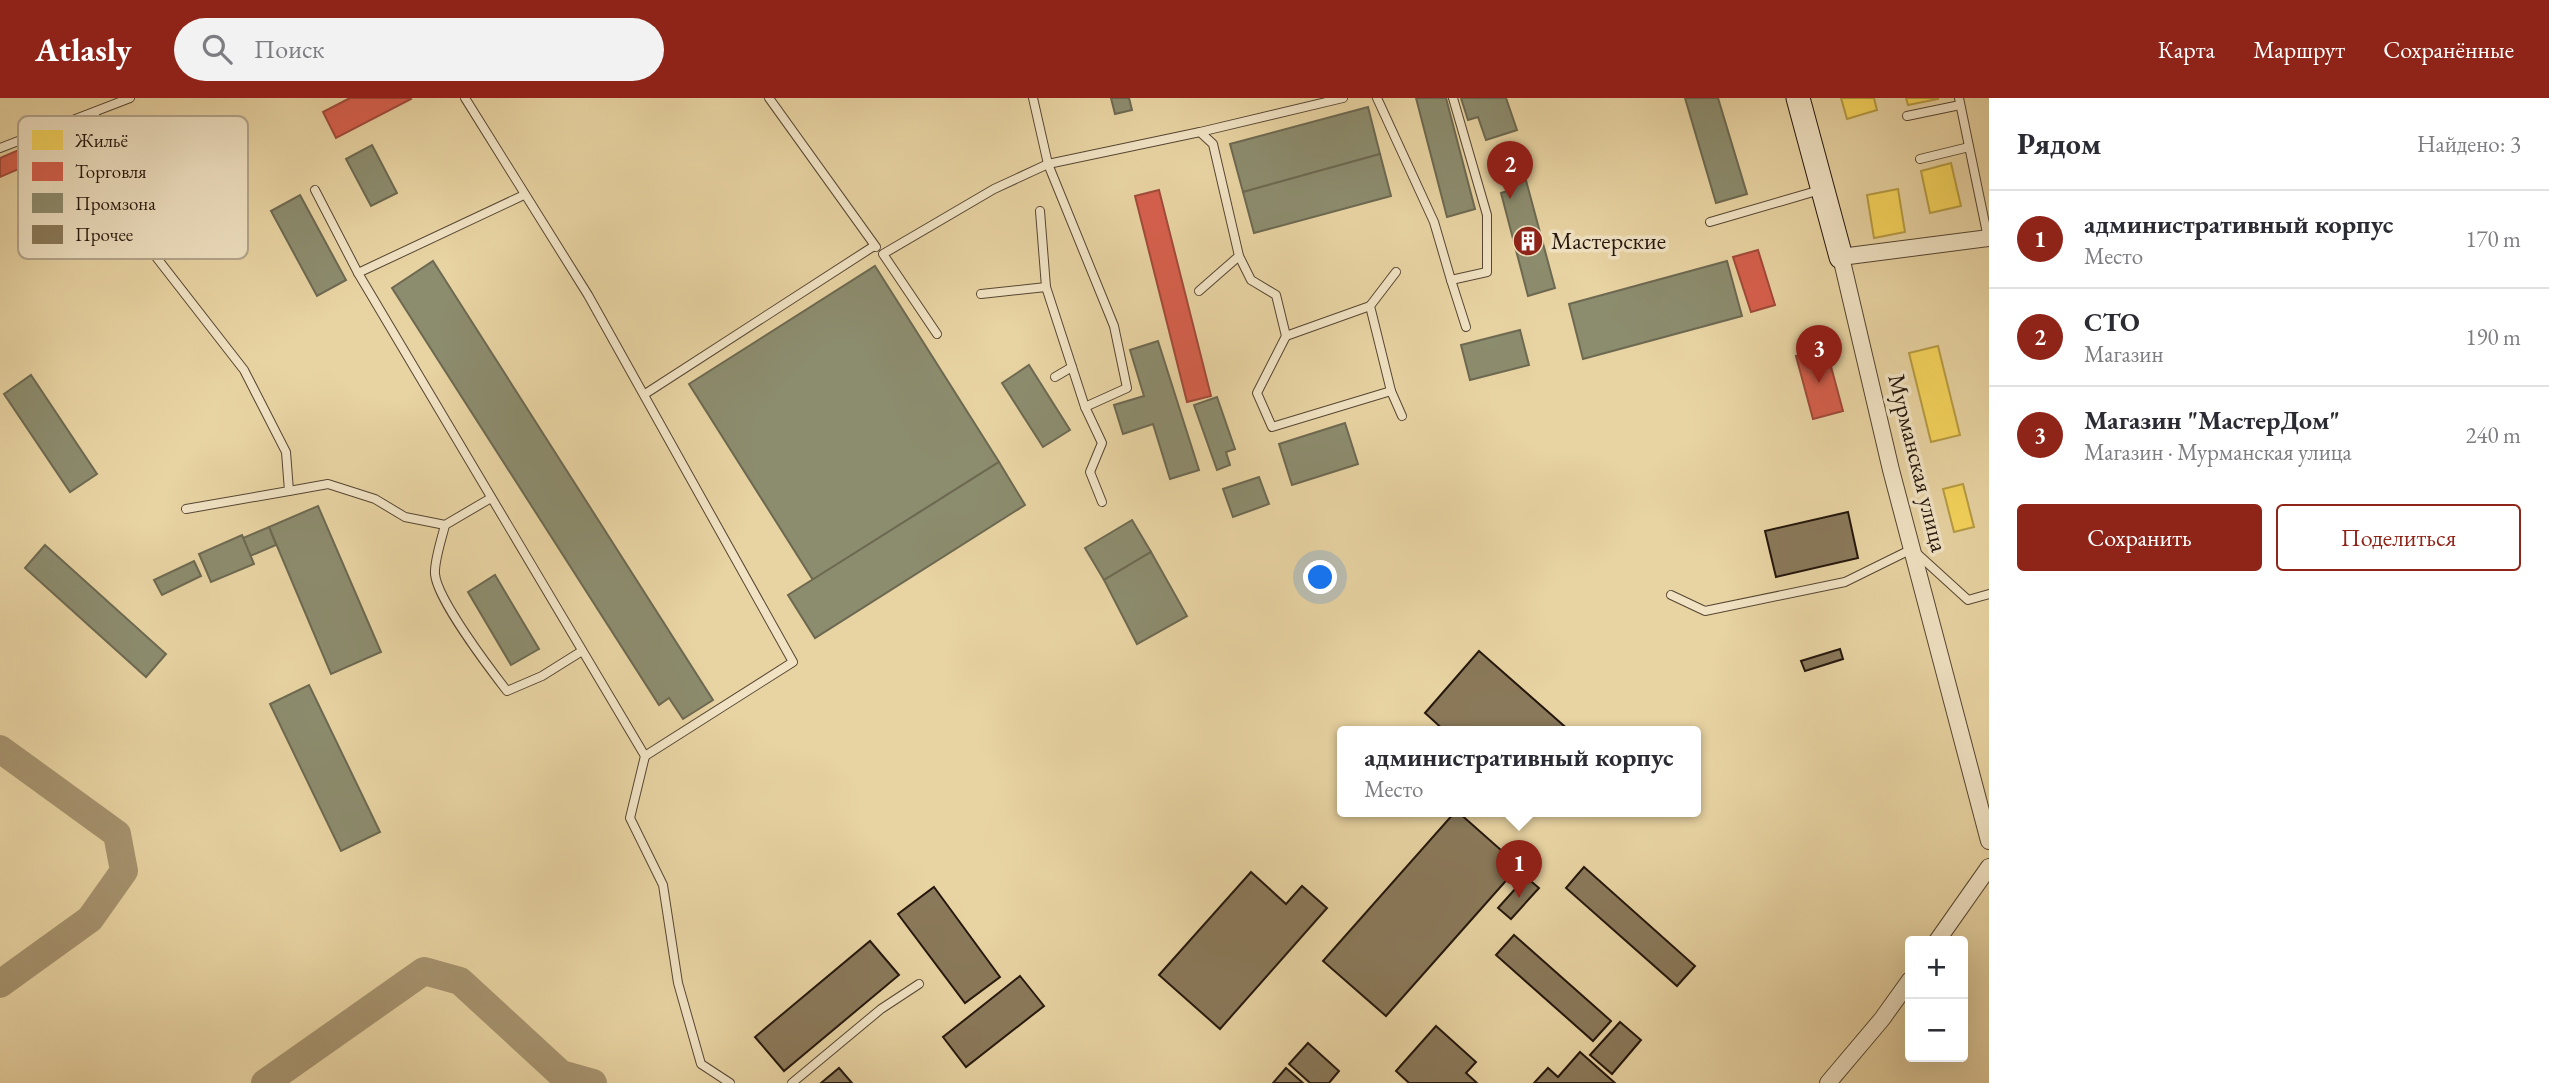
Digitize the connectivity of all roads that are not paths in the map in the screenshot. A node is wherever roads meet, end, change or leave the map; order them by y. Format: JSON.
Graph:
{"nodes":[{"id":1,"x":130,"y":98,"type":"edge"},
{"id":2,"x":465,"y":98,"type":"edge"},
{"id":3,"x":769,"y":98,"type":"edge"},
{"id":4,"x":1033,"y":98,"type":"edge"},
{"id":5,"x":1343,"y":98,"type":"edge"},
{"id":6,"x":1377,"y":98,"type":"edge"},
{"id":7,"x":1454,"y":98,"type":"edge"},
{"id":8,"x":1798,"y":98,"type":"edge"},
{"id":9,"x":1960,"y":102,"type":"edge"},
{"id":10,"x":94,"y":113,"type":"junction"},
{"id":11,"x":86,"y":116,"type":"edge"},
{"id":12,"x":95,"y":116,"type":"edge"},
{"id":13,"x":1907,"y":116,"type":"dead end"},
{"id":14,"x":1200,"y":132,"type":"junction"},
{"id":15,"x":18,"y":141,"type":"edge"},
{"id":16,"x":1969,"y":147,"type":"junction"},
{"id":17,"x":0,"y":148,"type":"edge"},
{"id":18,"x":1920,"y":159,"type":"dead end"},
{"id":19,"x":1048,"y":164,"type":"junction"},
{"id":20,"x":315,"y":190,"type":"dead end"},
{"id":21,"x":1823,"y":190,"type":"junction"},
{"id":22,"x":524,"y":195,"type":"junction"},
{"id":23,"x":1040,"y":211,"type":"dead end"},
{"id":24,"x":1710,"y":222,"type":"dead end"},
{"id":25,"x":1989,"y":238,"type":"edge"},
{"id":26,"x":874,"y":246,"type":"junction"},
{"id":27,"x":883,"y":254,"type":"junction"},
{"id":28,"x":1239,"y":256,"type":"junction"},
{"id":29,"x":1841,"y":257,"type":"junction"},
{"id":30,"x":158,"y":259,"type":"edge"},
{"id":31,"x":1395,"y":272,"type":"dead end"},
{"id":32,"x":358,"y":273,"type":"junction"},
{"id":33,"x":1451,"y":280,"type":"junction"},
{"id":34,"x":1046,"y":286,"type":"junction"},
{"id":35,"x":1199,"y":291,"type":"dead end"},
{"id":36,"x":981,"y":294,"type":"dead end"},
{"id":37,"x":1370,"y":306,"type":"junction"},
{"id":38,"x":1466,"y":327,"type":"dead end"},
{"id":39,"x":937,"y":334,"type":"dead end"},
{"id":40,"x":1286,"y":336,"type":"junction"},
{"id":41,"x":1072,"y":367,"type":"junction"},
{"id":42,"x":1055,"y":377,"type":"dead end"},
{"id":43,"x":1391,"y":391,"type":"junction"},
{"id":44,"x":645,"y":394,"type":"junction"},
{"id":45,"x":1085,"y":407,"type":"junction"},
{"id":46,"x":1402,"y":416,"type":"dead end"},
{"id":47,"x":289,"y":491,"type":"junction"},
{"id":48,"x":491,"y":498,"type":"junction"},
{"id":49,"x":1102,"y":502,"type":"dead end"},
{"id":50,"x":186,"y":509,"type":"dead end"},
{"id":51,"x":445,"y":525,"type":"junction"},
{"id":52,"x":1912,"y":549,"type":"junction"},
{"id":53,"x":1989,"y":594,"type":"edge"},
{"id":54,"x":1671,"y":595,"type":"dead end"},
{"id":55,"x":582,"y":651,"type":"junction"},
{"id":56,"x":645,"y":756,"type":"junction"},
{"id":57,"x":1989,"y":841,"type":"edge"},
{"id":58,"x":1989,"y":867,"type":"edge"},
{"id":59,"x":1941,"y":936,"type":"edge"},
{"id":60,"x":919,"y":984,"type":"dead end"},
{"id":61,"x":1905,"y":986,"type":"edge"},
{"id":62,"x":730,"y":1083,"type":"edge"},
{"id":63,"x":792,"y":1083,"type":"edge"},
{"id":64,"x":1828,"y":1083,"type":"edge"}],
"edges":[{"from":1,"to":10,"type":"lane"},
{"from":2,"to":22,"type":"lane"},
{"from":3,"to":26,"type":"lane"},
{"from":4,"to":19,"type":"lane"},
{"from":5,"to":14,"type":"lane"},
{"from":6,"to":33,"type":"lane"},
{"from":7,"to":33,"type":"lane"},
{"from":8,"to":21,"type":"street","name":"Мурманская улица"},
{"from":9,"to":13,"type":"lane"},
{"from":9,"to":16,"type":"lane"},
{"from":10,"to":11,"type":"lane"},
{"from":10,"to":12,"type":"lane"},
{"from":14,"to":19,"type":"lane"},
{"from":14,"to":28,"type":"lane"},
{"from":15,"to":17,"type":"lane"},
{"from":16,"to":18,"type":"lane"},
{"from":16,"to":25,"type":"lane"},
{"from":19,"to":27,"type":"lane"},
{"from":19,"to":45,"type":"lane"},
{"from":20,"to":32,"type":"lane"},
{"from":21,"to":24,"type":"lane"},
{"from":21,"to":29,"type":"street","name":"Мурманская улица"},
{"from":22,"to":32,"type":"lane"},
{"from":22,"to":44,"type":"lane"},
{"from":23,"to":34,"type":"lane"},
{"from":25,"to":29,"type":"street"},
{"from":26,"to":27,"type":"lane"},
{"from":26,"to":44,"type":"lane"},
{"from":27,"to":39,"type":"lane"},
{"from":28,"to":35,"type":"lane"},
{"from":28,"to":40,"type":"lane"},
{"from":29,"to":52,"type":"street","name":"Мурманская улица"},
{"from":30,"to":47,"type":"lane"},
{"from":31,"to":37,"type":"lane"},
{"from":32,"to":48,"type":"lane"},
{"from":33,"to":38,"type":"lane"},
{"from":34,"to":36,"type":"lane"},
{"from":34,"to":41,"type":"lane"},
{"from":37,"to":40,"type":"lane"},
{"from":37,"to":43,"type":"lane"},
{"from":40,"to":43,"type":"lane"},
{"from":41,"to":42,"type":"lane"},
{"from":41,"to":45,"type":"lane"},
{"from":43,"to":46,"type":"lane"},
{"from":44,"to":56,"type":"lane"},
{"from":45,"to":49,"type":"lane"},
{"from":47,"to":50,"type":"lane"},
{"from":47,"to":51,"type":"lane"},
{"from":48,"to":51,"type":"lane"},
{"from":48,"to":55,"type":"lane"},
{"from":51,"to":55,"type":"lane"},
{"from":52,"to":53,"type":"lane"},
{"from":52,"to":54,"type":"lane"},
{"from":52,"to":57,"type":"street","name":"Мурманская улица"},
{"from":55,"to":56,"type":"lane"},
{"from":56,"to":62,"type":"lane"},
{"from":58,"to":59,"type":"street"},
{"from":60,"to":63,"type":"lane"},
{"from":61,"to":64,"type":"street"}]}
